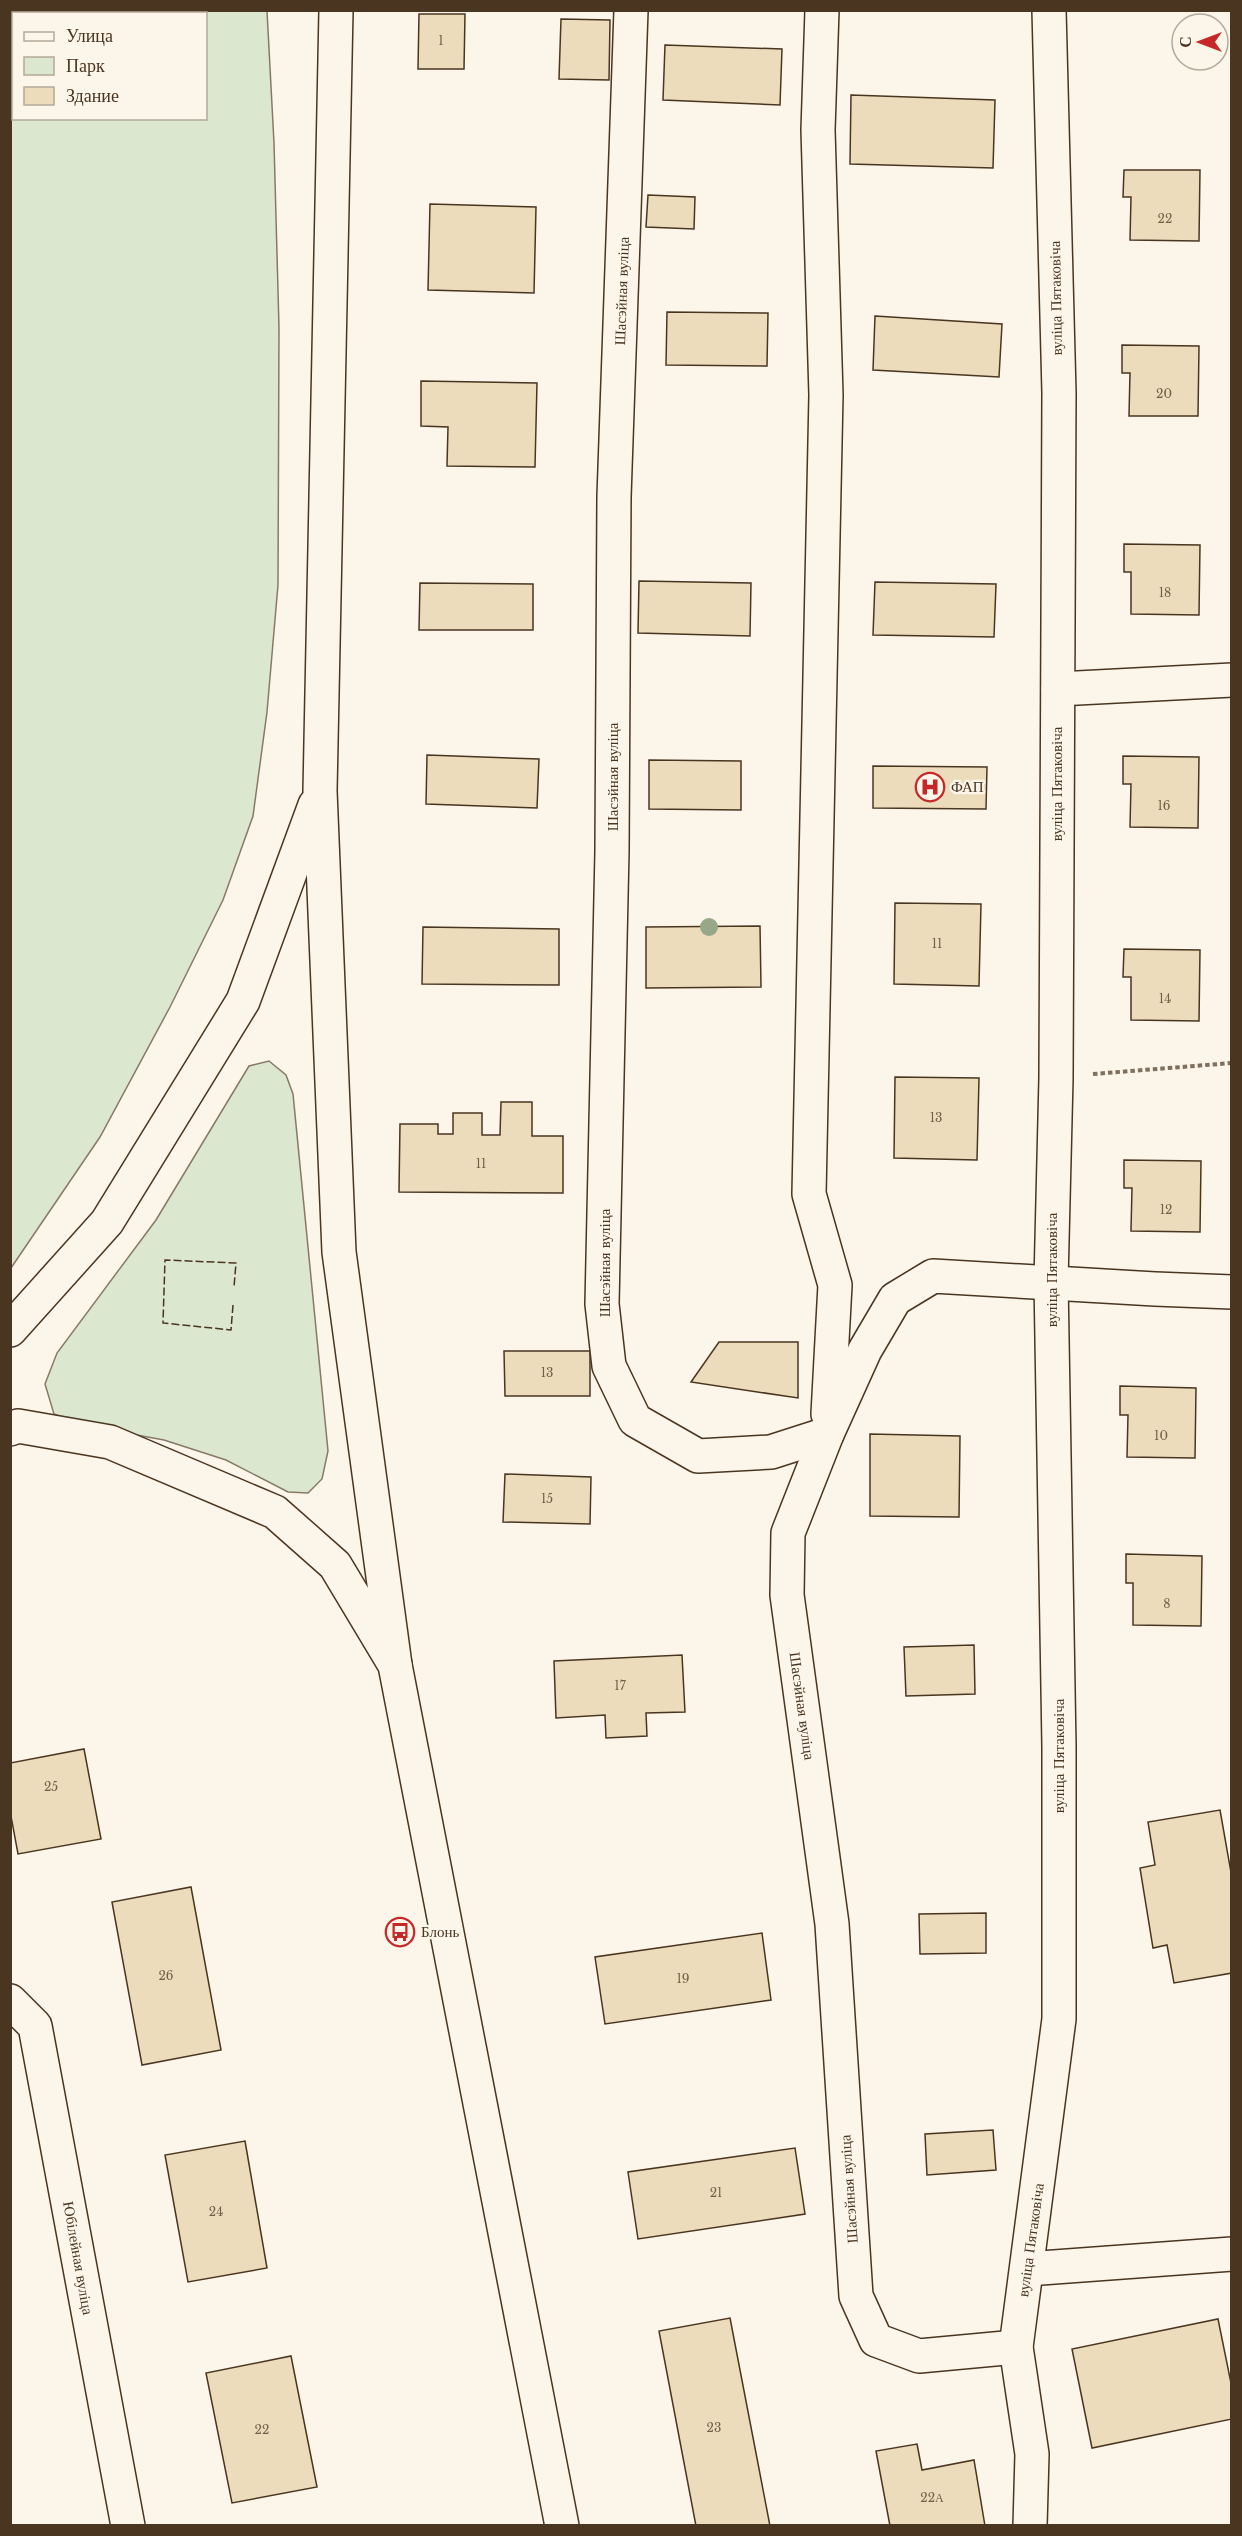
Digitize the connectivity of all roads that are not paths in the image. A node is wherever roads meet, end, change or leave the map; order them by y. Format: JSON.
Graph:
{"nodes":[{"id":1,"x":336,"y":10,"type":"edge"},
{"id":2,"x":631,"y":10,"type":"edge"},
{"id":3,"x":822,"y":10,"type":"edge"},
{"id":4,"x":1049,"y":10,"type":"edge"},
{"id":5,"x":1232,"y":680,"type":"edge"},
{"id":6,"x":1058,"y":689,"type":"junction"},
{"id":7,"x":320,"y":791,"type":"junction"},
{"id":8,"x":1051,"y":1281,"type":"junction"},
{"id":9,"x":1232,"y":1292,"type":"edge"},
{"id":10,"x":10,"y":1330,"type":"edge"},
{"id":11,"x":10,"y":1429,"type":"edge"},
{"id":12,"x":827,"y":1434,"type":"junction"},
{"id":13,"x":395,"y":1665,"type":"junction"},
{"id":14,"x":10,"y":2001,"type":"edge"},
{"id":15,"x":1232,"y":2254,"type":"edge"},
{"id":16,"x":1027,"y":2269,"type":"junction"},
{"id":17,"x":1016,"y":2347,"type":"junction"},
{"id":18,"x":128,"y":2526,"type":"edge"},
{"id":19,"x":562,"y":2526,"type":"edge"},
{"id":20,"x":1030,"y":2526,"type":"edge"}],
"edges":[{"from":1,"to":7,"type":"street"},
{"from":2,"to":12,"type":"street","name":"Шасэйная вуліца"},
{"from":3,"to":12,"type":"street"},
{"from":4,"to":6,"type":"street","name":"вуліца Пятаковіча"},
{"from":5,"to":6,"type":"street"},
{"from":6,"to":8,"type":"street","name":"вуліца Пятаковіча"},
{"from":7,"to":10,"type":"street"},
{"from":7,"to":13,"type":"street"},
{"from":8,"to":9,"type":"street"},
{"from":8,"to":12,"type":"street"},
{"from":8,"to":16,"type":"street","name":"вуліца Пятаковіча"},
{"from":11,"to":13,"type":"street"},
{"from":12,"to":17,"type":"street","name":"Шасэйная вуліца"},
{"from":13,"to":19,"type":"street"},
{"from":14,"to":18,"type":"street","name":"Юбілейная вуліца"},
{"from":15,"to":16,"type":"street"},
{"from":16,"to":17,"type":"street","name":"вуліца Пятаковіча"},
{"from":17,"to":20,"type":"street","name":"вуліца Пятаковіча"}]}
